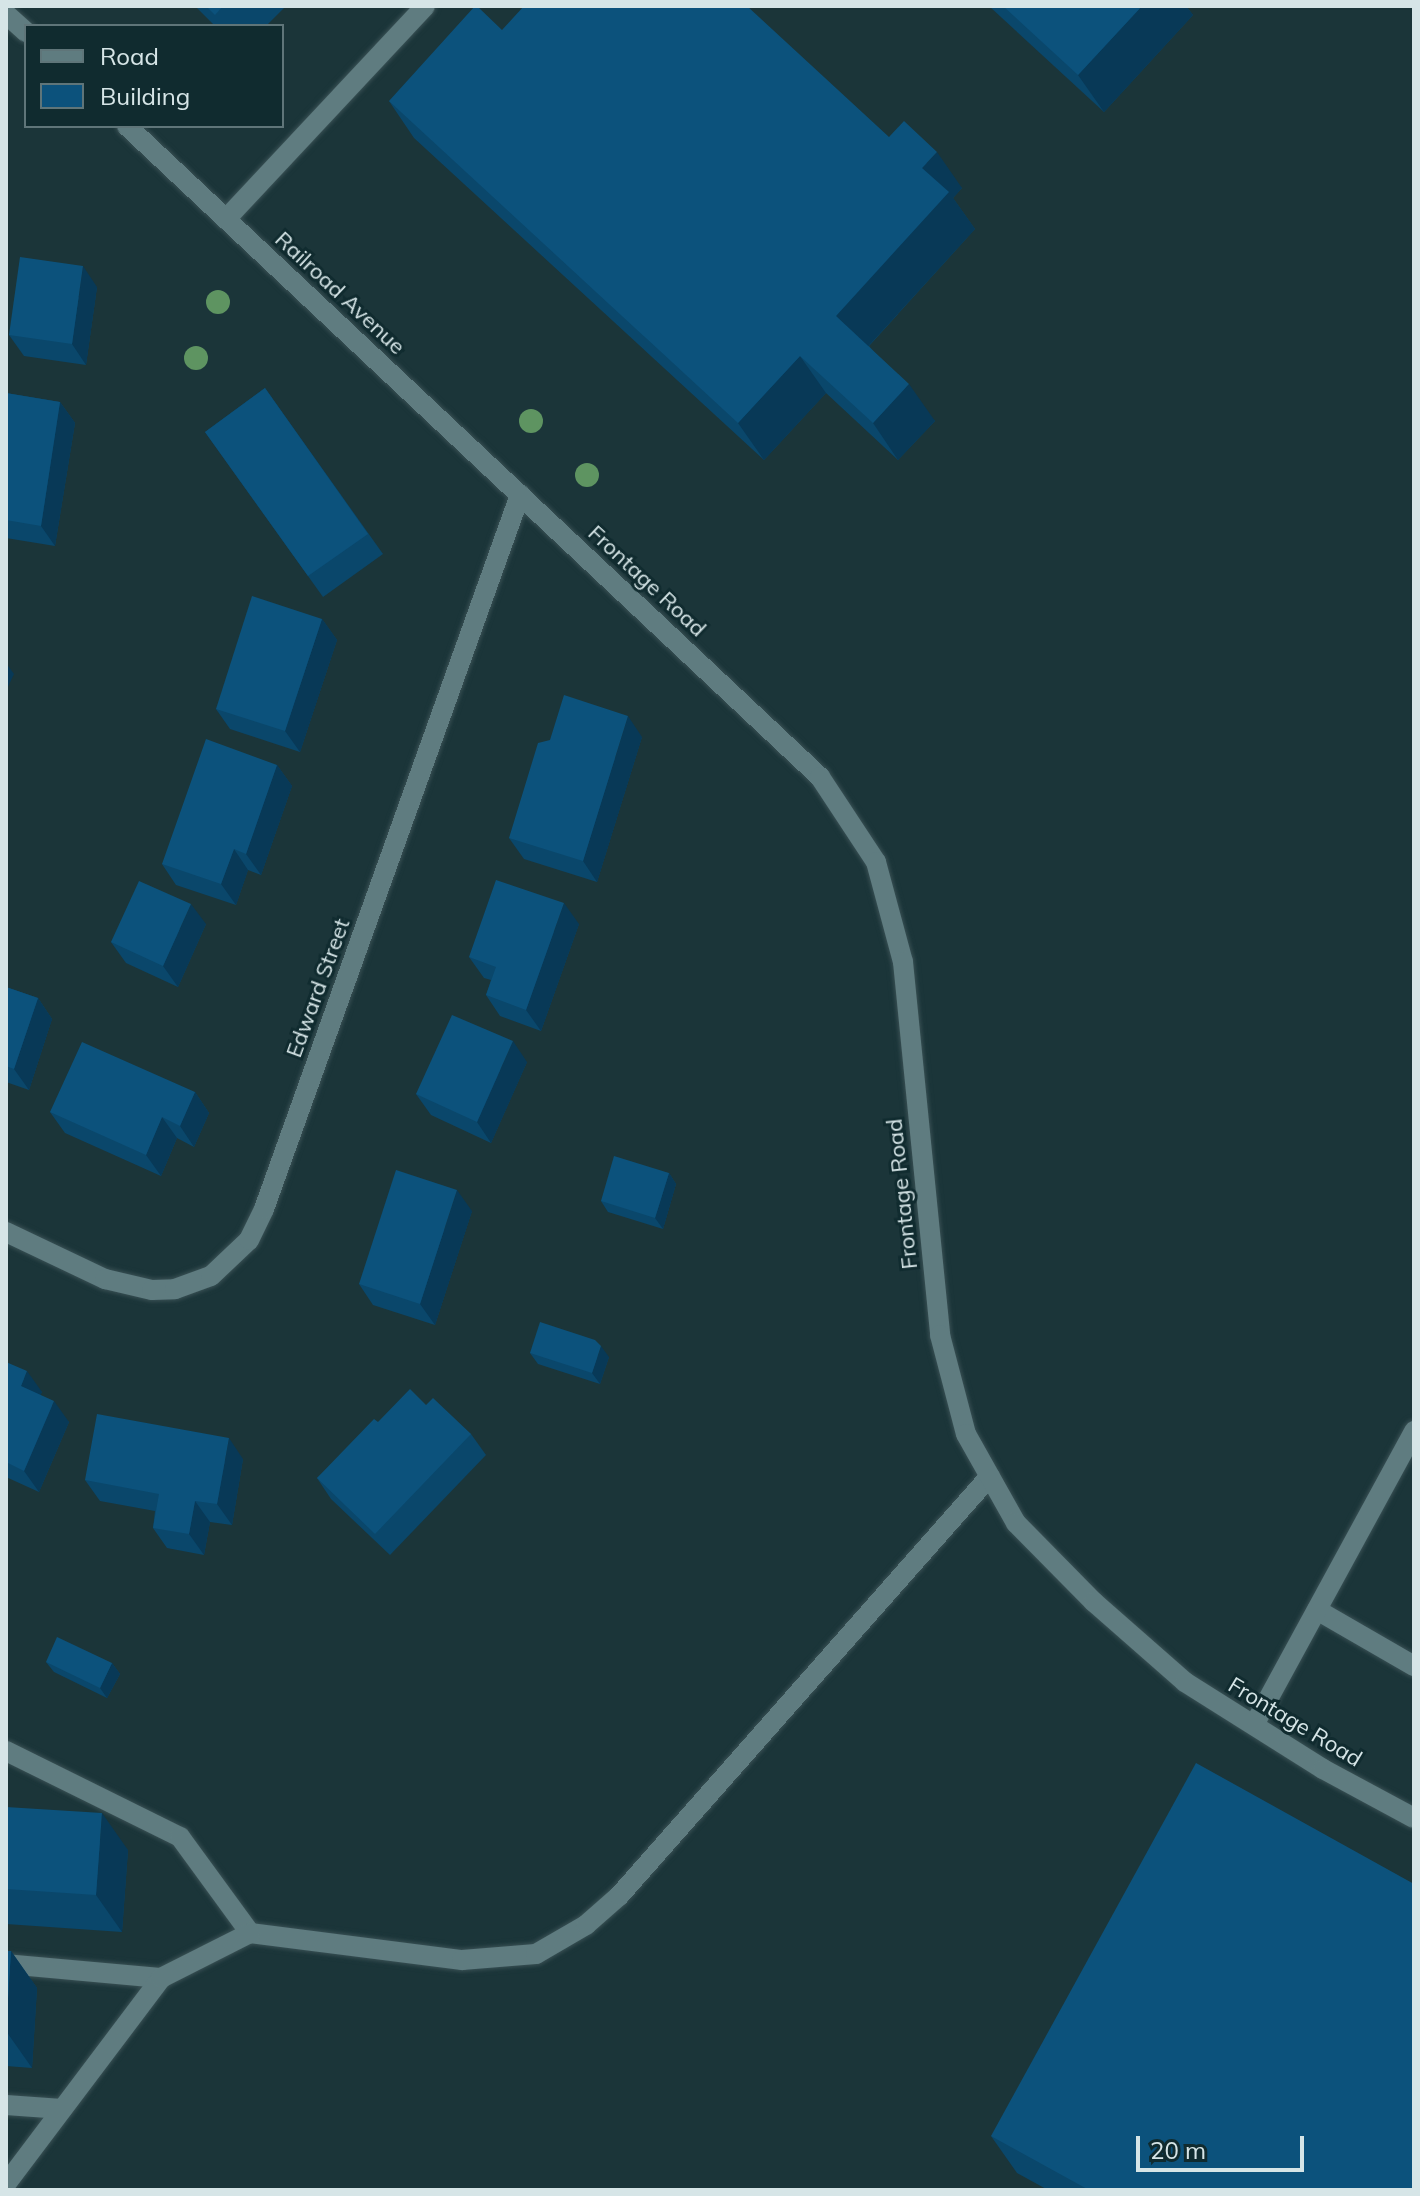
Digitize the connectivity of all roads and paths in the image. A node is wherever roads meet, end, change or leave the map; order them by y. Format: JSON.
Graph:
{"nodes":[{"id":1,"x":425,"y":6,"type":"edge"},
{"id":2,"x":6,"y":14,"type":"edge"},
{"id":3,"x":24,"y":30,"type":"edge"},
{"id":4,"x":129,"y":128,"type":"edge"},
{"id":5,"x":226,"y":219,"type":"junction"},
{"id":6,"x":520,"y":495,"type":"junction"},
{"id":7,"x":6,"y":1232,"type":"edge"},
{"id":8,"x":1414,"y":1431,"type":"edge"},
{"id":9,"x":990,"y":1476,"type":"junction"},
{"id":10,"x":1317,"y":1610,"type":"junction"},
{"id":11,"x":1414,"y":1666,"type":"edge"},
{"id":12,"x":1254,"y":1725,"type":"junction"},
{"id":13,"x":6,"y":1751,"type":"edge"},
{"id":14,"x":1414,"y":1818,"type":"edge"},
{"id":15,"x":250,"y":1933,"type":"junction"},
{"id":16,"x":6,"y":1964,"type":"edge"},
{"id":17,"x":161,"y":1978,"type":"junction"},
{"id":18,"x":6,"y":2105,"type":"edge"},
{"id":19,"x":62,"y":2109,"type":"junction"},
{"id":20,"x":6,"y":2184,"type":"edge"}],
"edges":[{"from":1,"to":5,"type":"street"},
{"from":2,"to":3,"type":"street"},
{"from":4,"to":5,"type":"street","name":"Railroad Avenue"},
{"from":5,"to":6,"type":"street","name":"Railroad Avenue"},
{"from":6,"to":7,"type":"street","name":"Edward Street"},
{"from":6,"to":9,"type":"street","name":"Frontage Road"},
{"from":8,"to":10,"type":"street"},
{"from":9,"to":12,"type":"street","name":"Frontage Road"},
{"from":9,"to":15,"type":"street"},
{"from":10,"to":11,"type":"street"},
{"from":10,"to":12,"type":"street"},
{"from":12,"to":14,"type":"street","name":"Frontage Road"},
{"from":13,"to":15,"type":"street"},
{"from":15,"to":17,"type":"street"},
{"from":16,"to":17,"type":"street"},
{"from":17,"to":19,"type":"street"},
{"from":18,"to":19,"type":"street"},
{"from":19,"to":20,"type":"street"}]}
